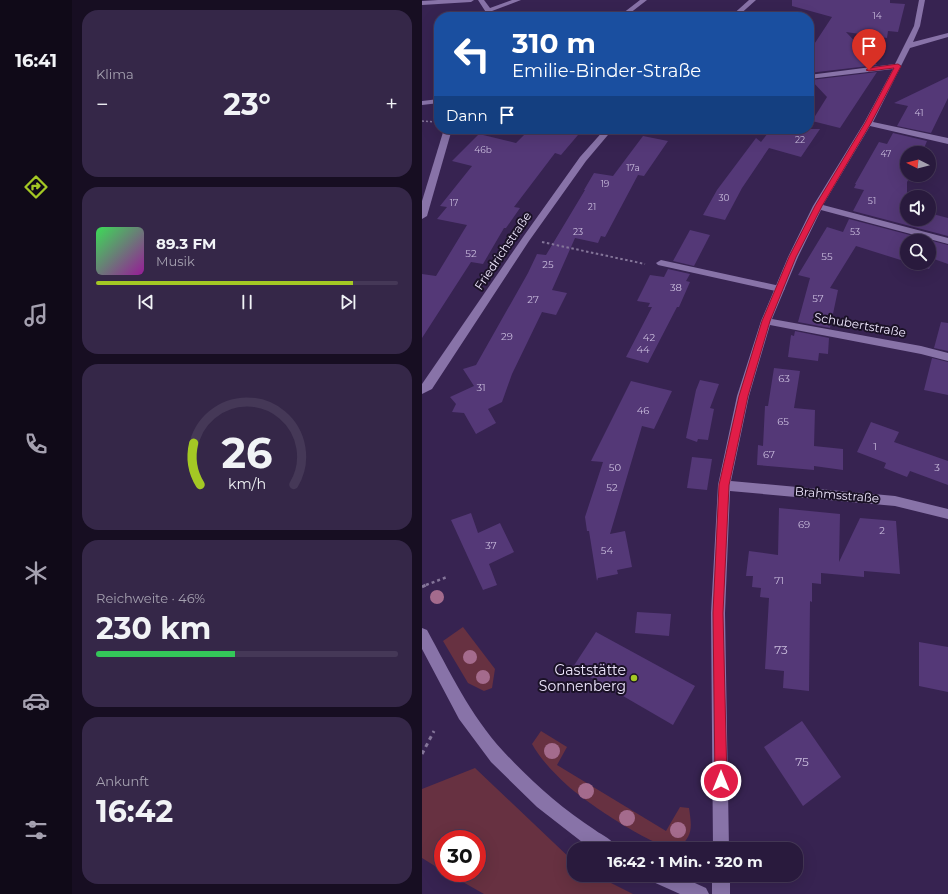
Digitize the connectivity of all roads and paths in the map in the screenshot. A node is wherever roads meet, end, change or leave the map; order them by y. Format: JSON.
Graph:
{"nodes":[{"id":1,"x":471,"y":0,"type":"edge"},
{"id":2,"x":481,"y":0,"type":"edge"},
{"id":3,"x":518,"y":0,"type":"edge"},
{"id":4,"x":644,"y":0,"type":"edge"},
{"id":5,"x":753,"y":0,"type":"edge"},
{"id":6,"x":922,"y":0,"type":"edge"},
{"id":7,"x":422,"y":3,"type":"edge"},
{"id":8,"x":489,"y":10,"type":"joint"},
{"id":9,"x":628,"y":12,"type":"edge"},
{"id":10,"x":739,"y":12,"type":"edge"},
{"id":11,"x":948,"y":35,"type":"edge"},
{"id":12,"x":908,"y":46,"type":"junction"},
{"id":13,"x":898,"y":66,"type":"junction"},
{"id":14,"x":814,"y":76,"type":"edge"},
{"id":15,"x":434,"y":102,"type":"edge"},
{"id":16,"x":422,"y":103,"type":"edge"},
{"id":17,"x":422,"y":121,"type":"edge"},
{"id":18,"x":434,"y":122,"type":"edge"},
{"id":19,"x":868,"y":123,"type":"junction"},
{"id":20,"x":447,"y":134,"type":"edge"},
{"id":21,"x":605,"y":134,"type":"edge"},
{"id":22,"x":948,"y":141,"type":"edge"},
{"id":23,"x":818,"y":206,"type":"junction"},
{"id":24,"x":422,"y":216,"type":"edge"},
{"id":25,"x":526,"y":239,"type":"junction"},
{"id":26,"x":948,"y":241,"type":"edge"},
{"id":27,"x":661,"y":263,"type":"dead end"},
{"id":28,"x":644,"y":264,"type":"dead end"},
{"id":29,"x":780,"y":289,"type":"junction"},
{"id":30,"x":766,"y":321,"type":"junction"},
{"id":31,"x":948,"y":357,"type":"edge"},
{"id":32,"x":422,"y":390,"type":"edge"},
{"id":33,"x":724,"y":485,"type":"junction"},
{"id":34,"x":948,"y":514,"type":"edge"},
{"id":35,"x":447,"y":577,"type":"dead end"},
{"id":36,"x":422,"y":587,"type":"edge"},
{"id":37,"x":422,"y":635,"type":"edge"},
{"id":38,"x":434,"y":731,"type":"dead end"},
{"id":39,"x":422,"y":754,"type":"edge"},
{"id":40,"x":598,"y":842,"type":"edge"},
{"id":41,"x":721,"y":842,"type":"edge"},
{"id":42,"x":673,"y":882,"type":"edge"},
{"id":43,"x":721,"y":882,"type":"edge"},
{"id":44,"x":700,"y":894,"type":"edge"},
{"id":45,"x":721,"y":894,"type":"edge"}],
"edges":[{"from":1,"to":7,"type":"street"},
{"from":2,"to":8,"type":"street"},
{"from":3,"to":8,"type":"street"},
{"from":4,"to":9,"type":"street"},
{"from":5,"to":10,"type":"street"},
{"from":6,"to":12,"type":"street"},
{"from":11,"to":12,"type":"street"},
{"from":12,"to":13,"type":"street"},
{"from":13,"to":14,"type":"street"},
{"from":13,"to":19,"type":"street"},
{"from":15,"to":16,"type":"street"},
{"from":17,"to":18,"type":"path"},
{"from":19,"to":22,"type":"street"},
{"from":19,"to":23,"type":"street"},
{"from":20,"to":24,"type":"street"},
{"from":21,"to":25,"type":"street","name":"Friedrichstraße"},
{"from":23,"to":26,"type":"street"},
{"from":23,"to":29,"type":"street"},
{"from":25,"to":28,"type":"path"},
{"from":25,"to":32,"type":"street","name":"Friedrichstraße"},
{"from":27,"to":29,"type":"street"},
{"from":29,"to":30,"type":"street"},
{"from":30,"to":31,"type":"street","name":"Schubertstraße"},
{"from":30,"to":33,"type":"street"},
{"from":33,"to":34,"type":"street","name":"Brahmsstraße"},
{"from":33,"to":41,"type":"street"},
{"from":35,"to":36,"type":"path"},
{"from":37,"to":40,"type":"street"},
{"from":38,"to":39,"type":"path"},
{"from":42,"to":44,"type":"street"},
{"from":43,"to":45,"type":"street"}]}
